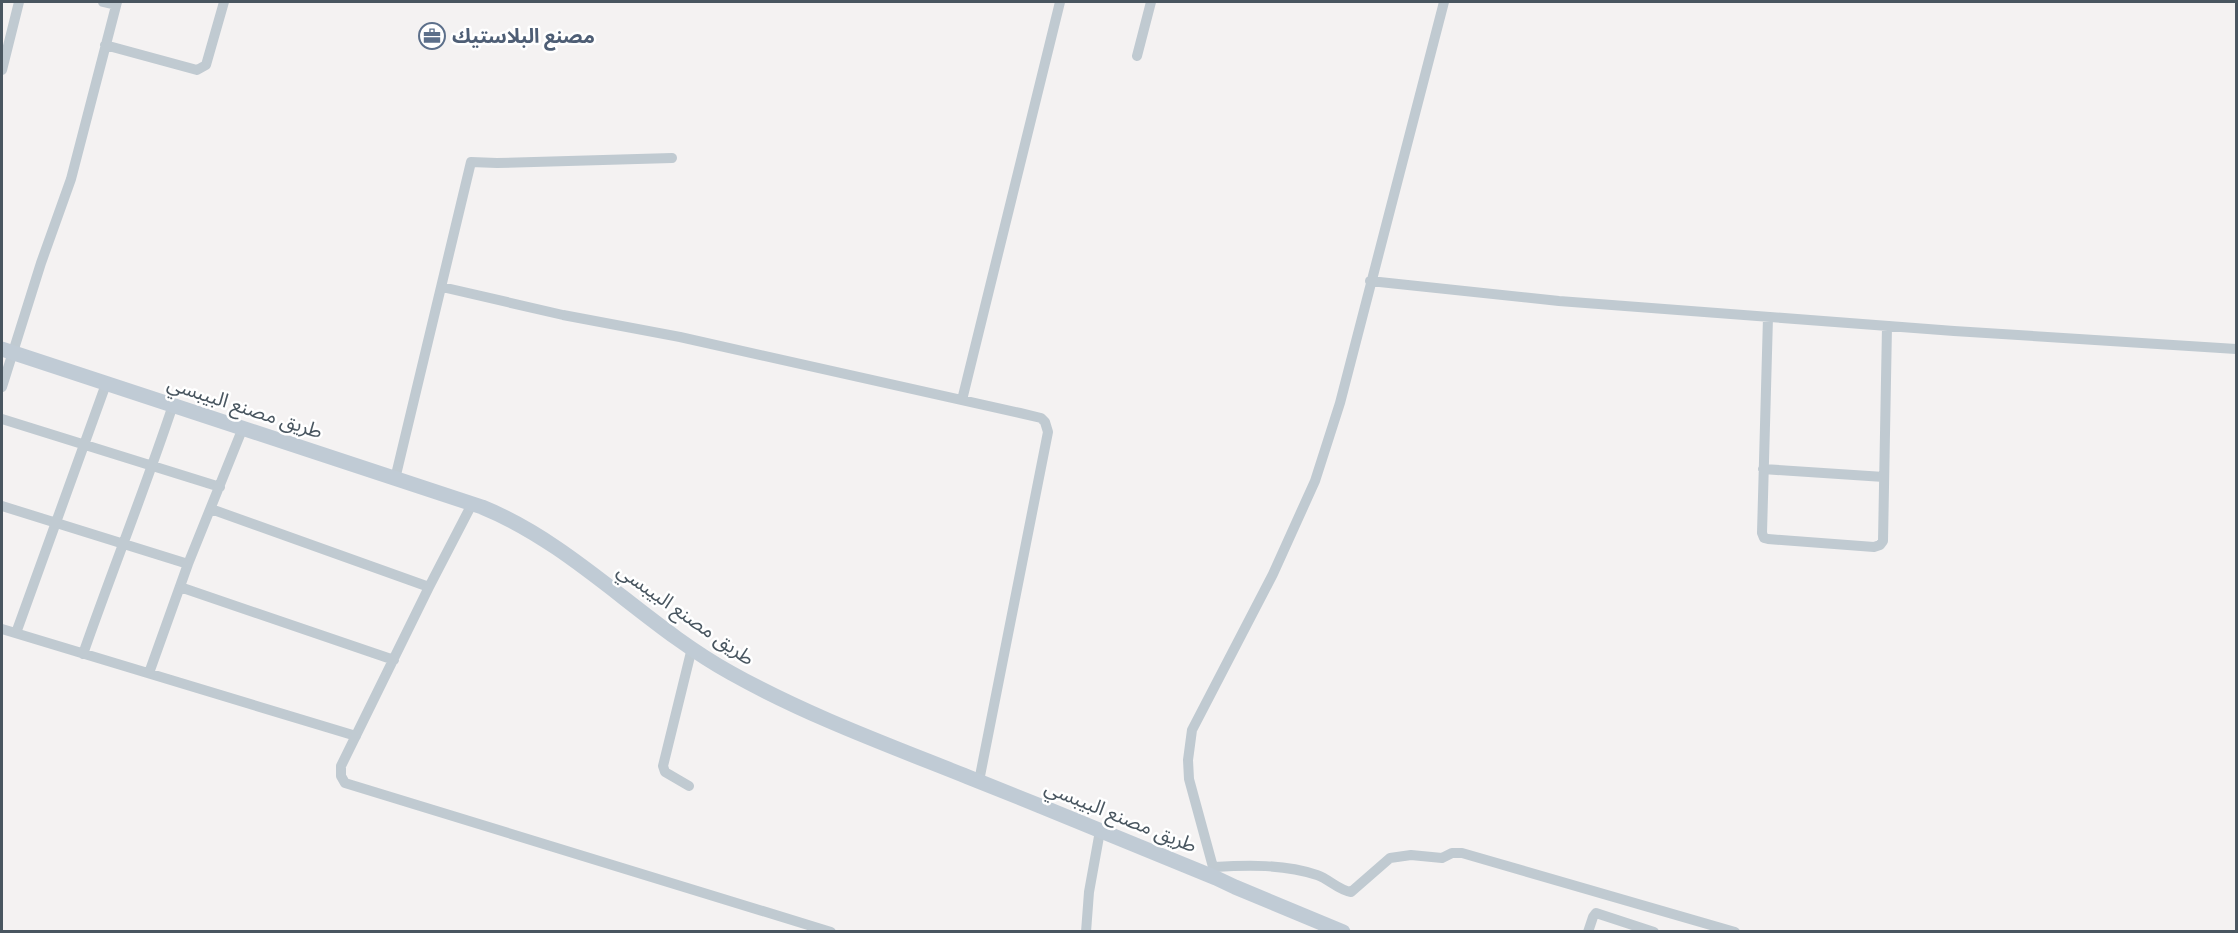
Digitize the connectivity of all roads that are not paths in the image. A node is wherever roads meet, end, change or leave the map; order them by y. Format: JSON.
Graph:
{"nodes":[{"id":1,"x":19,"y":2,"type":"edge"},
{"id":2,"x":103,"y":2,"type":"edge"},
{"id":3,"x":224,"y":2,"type":"edge"},
{"id":4,"x":1060,"y":2,"type":"edge"},
{"id":5,"x":1151,"y":2,"type":"edge"},
{"id":6,"x":1444,"y":2,"type":"edge"},
{"id":7,"x":116,"y":3,"type":"edge"},
{"id":8,"x":105,"y":45,"type":"junction"},
{"id":9,"x":1137,"y":56,"type":"dead end"},
{"id":10,"x":3,"y":57,"type":"edge"},
{"id":11,"x":2,"y":70,"type":"edge"},
{"id":12,"x":672,"y":158,"type":"dead end"},
{"id":13,"x":1370,"y":281,"type":"junction"},
{"id":14,"x":442,"y":287,"type":"junction"},
{"id":15,"x":1768,"y":317,"type":"junction"},
{"id":16,"x":1887,"y":326,"type":"junction"},
{"id":17,"x":2236,"y":349,"type":"edge"},
{"id":18,"x":7,"y":351,"type":"edge"},
{"id":19,"x":106,"y":384,"type":"junction"},
{"id":20,"x":2,"y":387,"type":"edge"},
{"id":21,"x":962,"y":400,"type":"junction"},
{"id":22,"x":172,"y":405,"type":"junction"},
{"id":23,"x":2,"y":419,"type":"edge"},
{"id":24,"x":242,"y":430,"type":"junction"},
{"id":25,"x":85,"y":446,"type":"junction"},
{"id":26,"x":152,"y":467,"type":"junction"},
{"id":27,"x":1764,"y":470,"type":"junction"},
{"id":28,"x":1884,"y":477,"type":"junction"},
{"id":29,"x":395,"y":480,"type":"junction"},
{"id":30,"x":220,"y":487,"type":"junction"},
{"id":31,"x":472,"y":504,"type":"junction"},
{"id":32,"x":2,"y":506,"type":"edge"},
{"id":33,"x":211,"y":509,"type":"junction"},
{"id":34,"x":57,"y":523,"type":"junction"},
{"id":35,"x":122,"y":543,"type":"junction"},
{"id":36,"x":188,"y":564,"type":"junction"},
{"id":37,"x":180,"y":587,"type":"junction"},
{"id":38,"x":429,"y":587,"type":"junction"},
{"id":39,"x":2,"y":629,"type":"edge"},
{"id":40,"x":16,"y":633,"type":"junction"},
{"id":41,"x":692,"y":648,"type":"junction"},
{"id":42,"x":83,"y":654,"type":"junction"},
{"id":43,"x":394,"y":660,"type":"junction"},
{"id":44,"x":149,"y":673,"type":"junction"},
{"id":45,"x":356,"y":736,"type":"junction"},
{"id":46,"x":979,"y":781,"type":"junction"},
{"id":47,"x":689,"y":786,"type":"dead end"},
{"id":48,"x":1100,"y":831,"type":"junction"},
{"id":49,"x":1215,"y":872,"type":"junction"},
{"id":50,"x":831,"y":932,"type":"edge"},
{"id":51,"x":1086,"y":932,"type":"edge"},
{"id":52,"x":1343,"y":932,"type":"edge"},
{"id":53,"x":1588,"y":932,"type":"edge"},
{"id":54,"x":1654,"y":932,"type":"edge"},
{"id":55,"x":1735,"y":932,"type":"edge"}],
"edges":[{"from":1,"to":10,"type":"street"},
{"from":2,"to":7,"type":"street"},
{"from":3,"to":8,"type":"street"},
{"from":4,"to":21,"type":"street"},
{"from":5,"to":9,"type":"street"},
{"from":6,"to":13,"type":"street"},
{"from":7,"to":8,"type":"street"},
{"from":8,"to":18,"type":"street"},
{"from":10,"to":11,"type":"street"},
{"from":12,"to":14,"type":"street"},
{"from":13,"to":15,"type":"street"},
{"from":13,"to":49,"type":"street"},
{"from":14,"to":21,"type":"street"},
{"from":14,"to":29,"type":"street"},
{"from":15,"to":16,"type":"street"},
{"from":15,"to":27,"type":"street"},
{"from":16,"to":17,"type":"street"},
{"from":16,"to":28,"type":"street"},
{"from":18,"to":19,"type":"main road","name":"طريق مصنع البيبسي"},
{"from":18,"to":20,"type":"street"},
{"from":19,"to":22,"type":"main road","name":"طريق مصنع البيبسي"},
{"from":19,"to":25,"type":"street"},
{"from":21,"to":46,"type":"street"},
{"from":22,"to":24,"type":"main road","name":"طريق مصنع البيبسي"},
{"from":22,"to":26,"type":"street"},
{"from":23,"to":25,"type":"street"},
{"from":24,"to":29,"type":"main road","name":"طريق مصنع البيبسي"},
{"from":24,"to":30,"type":"street"},
{"from":25,"to":26,"type":"street"},
{"from":25,"to":34,"type":"street"},
{"from":26,"to":30,"type":"street"},
{"from":26,"to":35,"type":"street"},
{"from":27,"to":28,"type":"street"},
{"from":27,"to":28,"type":"street"},
{"from":29,"to":31,"type":"main road","name":"طريق مصنع البيبسي"},
{"from":30,"to":33,"type":"street"},
{"from":31,"to":38,"type":"street"},
{"from":31,"to":41,"type":"main road","name":"طريق مصنع البيبسي"},
{"from":32,"to":34,"type":"street"},
{"from":33,"to":36,"type":"street"},
{"from":33,"to":38,"type":"street"},
{"from":34,"to":35,"type":"street"},
{"from":34,"to":40,"type":"street"},
{"from":35,"to":36,"type":"street"},
{"from":35,"to":42,"type":"street"},
{"from":36,"to":37,"type":"street"},
{"from":37,"to":43,"type":"street"},
{"from":37,"to":44,"type":"street"},
{"from":38,"to":43,"type":"street"},
{"from":39,"to":40,"type":"street"},
{"from":40,"to":42,"type":"street"},
{"from":41,"to":46,"type":"main road","name":"طريق مصنع البيبسي"},
{"from":41,"to":47,"type":"street"},
{"from":42,"to":44,"type":"street"},
{"from":43,"to":45,"type":"street"},
{"from":44,"to":45,"type":"street"},
{"from":45,"to":50,"type":"street"},
{"from":46,"to":48,"type":"main road","name":"طريق مصنع البيبسي"},
{"from":48,"to":49,"type":"main road","name":"طريق مصنع البيبسي"},
{"from":48,"to":51,"type":"street"},
{"from":49,"to":52,"type":"main road","name":"طريق مصنع البيبسي"},
{"from":49,"to":55,"type":"street"},
{"from":53,"to":54,"type":"street"}]}
